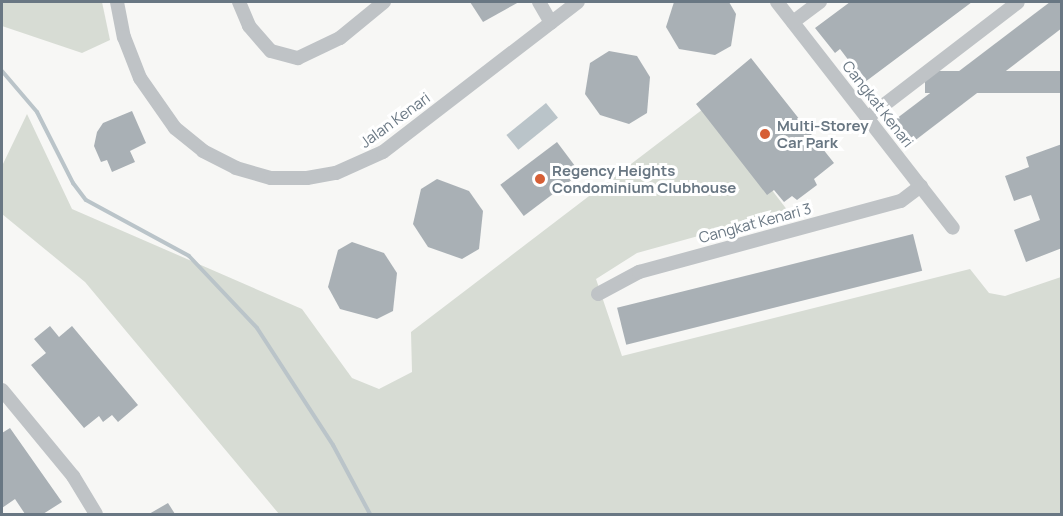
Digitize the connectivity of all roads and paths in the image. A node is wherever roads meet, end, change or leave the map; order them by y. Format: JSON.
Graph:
{"nodes":[{"id":1,"x":117,"y":2,"type":"edge"},
{"id":2,"x":239,"y":2,"type":"edge"},
{"id":3,"x":384,"y":2,"type":"edge"},
{"id":4,"x":539,"y":2,"type":"edge"},
{"id":5,"x":578,"y":2,"type":"edge"},
{"id":6,"x":777,"y":2,"type":"edge"},
{"id":7,"x":820,"y":2,"type":"edge"},
{"id":8,"x":1018,"y":2,"type":"edge"},
{"id":9,"x":793,"y":22,"type":"junction"},
{"id":10,"x":551,"y":23,"type":"junction"},
{"id":11,"x":867,"y":117,"type":"junction"},
{"id":12,"x":921,"y":186,"type":"junction"},
{"id":13,"x":953,"y":228,"type":"dead end"},
{"id":14,"x":598,"y":294,"type":"dead end"},
{"id":15,"x":2,"y":390,"type":"edge"},
{"id":16,"x":96,"y":514,"type":"edge"}],
"edges":[{"from":1,"to":10,"type":"street","name":"Jalan Kenari"},
{"from":2,"to":3,"type":"street"},
{"from":4,"to":10,"type":"street"},
{"from":5,"to":10,"type":"street","name":"Jalan Kenari"},
{"from":6,"to":9,"type":"street","name":"Cangkat Kenari"},
{"from":7,"to":9,"type":"street"},
{"from":8,"to":11,"type":"street"},
{"from":9,"to":11,"type":"street","name":"Cangkat Kenari"},
{"from":11,"to":12,"type":"street","name":"Cangkat Kenari"},
{"from":12,"to":13,"type":"street","name":"Cangkat Kenari"},
{"from":12,"to":14,"type":"street","name":"Cangkat Kenari 3"},
{"from":15,"to":16,"type":"street"}]}
